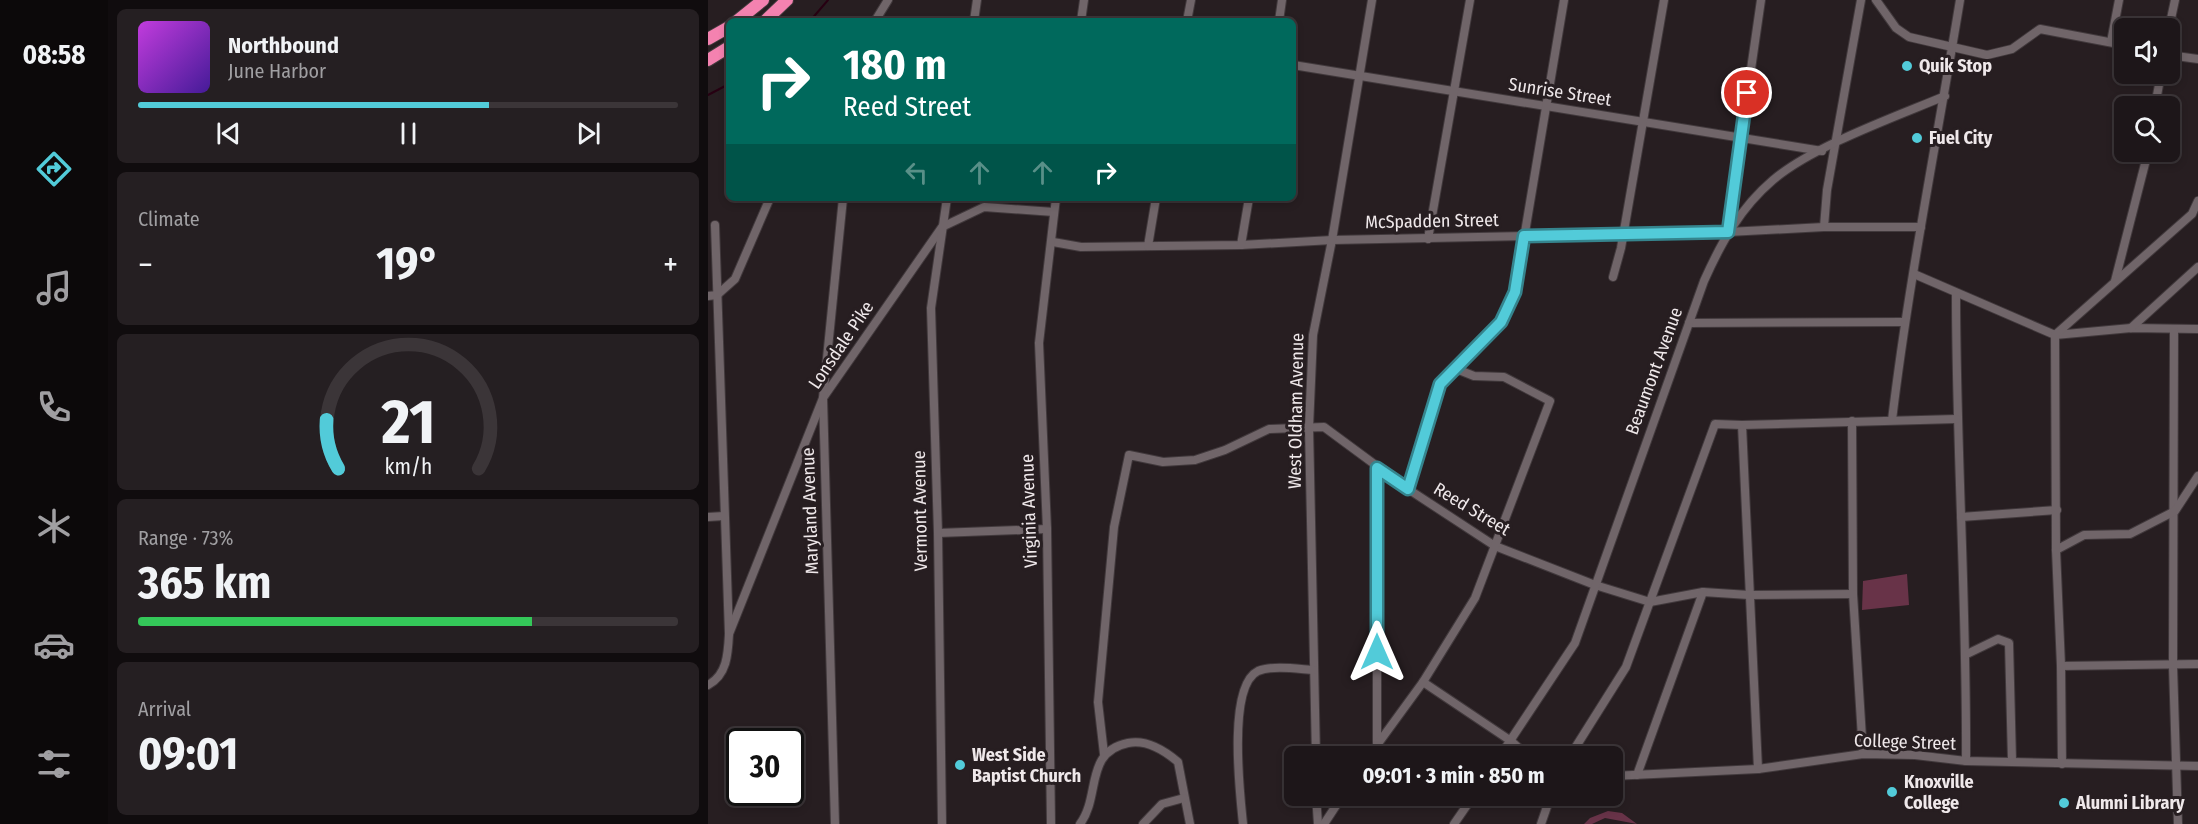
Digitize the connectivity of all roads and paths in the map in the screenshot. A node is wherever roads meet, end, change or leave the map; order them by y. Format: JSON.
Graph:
{"nodes":[{"id":1,"x":763,"y":0,"type":"edge"},
{"id":2,"x":787,"y":0,"type":"edge"},
{"id":3,"x":888,"y":0,"type":"edge"},
{"id":4,"x":977,"y":0,"type":"edge"},
{"id":5,"x":1084,"y":0,"type":"edge"},
{"id":6,"x":1191,"y":0,"type":"edge"},
{"id":7,"x":1282,"y":0,"type":"edge"},
{"id":8,"x":1372,"y":0,"type":"edge"},
{"id":9,"x":1470,"y":0,"type":"edge"},
{"id":10,"x":1564,"y":0,"type":"edge"},
{"id":11,"x":1664,"y":0,"type":"edge"},
{"id":12,"x":1761,"y":0,"type":"edge"},
{"id":13,"x":1861,"y":0,"type":"edge"},
{"id":14,"x":1876,"y":0,"type":"edge"},
{"id":15,"x":1960,"y":0,"type":"edge"},
{"id":16,"x":2119,"y":0,"type":"edge"},
{"id":17,"x":2175,"y":0,"type":"edge"},
{"id":18,"x":741,"y":18,"type":"edge"},
{"id":19,"x":768,"y":18,"type":"edge"},
{"id":20,"x":877,"y":18,"type":"edge"},
{"id":21,"x":974,"y":18,"type":"edge"},
{"id":22,"x":1082,"y":18,"type":"edge"},
{"id":23,"x":1188,"y":18,"type":"edge"},
{"id":24,"x":1279,"y":18,"type":"edge"},
{"id":25,"x":2171,"y":18,"type":"edge"},
{"id":26,"x":726,"y":29,"type":"edge"},
{"id":27,"x":708,"y":39,"type":"edge"},
{"id":28,"x":2110,"y":42,"type":"junction"},
{"id":29,"x":2114,"y":43,"type":"edge"},
{"id":30,"x":1952,"y":48,"type":"junction"},
{"id":31,"x":726,"y":50,"type":"edge"},
{"id":32,"x":2180,"y":57,"type":"edge"},
{"id":33,"x":2198,"y":59,"type":"edge"},
{"id":34,"x":708,"y":60,"type":"edge"},
{"id":35,"x":1296,"y":66,"type":"edge"},
{"id":36,"x":1359,"y":78,"type":"junction"},
{"id":37,"x":1455,"y":92,"type":"junction"},
{"id":38,"x":1946,"y":96,"type":"junction"},
{"id":39,"x":1547,"y":107,"type":"junction"},
{"id":40,"x":1642,"y":123,"type":"junction"},
{"id":41,"x":1740,"y":140,"type":"junction"},
{"id":42,"x":1835,"y":144,"type":"junction"},
{"id":43,"x":1822,"y":151,"type":"junction"},
{"id":44,"x":2145,"y":162,"type":"edge"},
{"id":45,"x":769,"y":201,"type":"edge"},
{"id":46,"x":843,"y":201,"type":"edge"},
{"id":47,"x":946,"y":201,"type":"edge"},
{"id":48,"x":1056,"y":201,"type":"edge"},
{"id":49,"x":1156,"y":201,"type":"edge"},
{"id":50,"x":1248,"y":201,"type":"edge"},
{"id":51,"x":2198,"y":201,"type":"edge"},
{"id":52,"x":1054,"y":212,"type":"junction"},
{"id":53,"x":715,"y":225,"type":"dead end"},
{"id":54,"x":942,"y":227,"type":"junction"},
{"id":55,"x":1824,"y":227,"type":"junction"},
{"id":56,"x":1921,"y":227,"type":"junction"},
{"id":57,"x":1622,"y":232,"type":"junction"},
{"id":58,"x":1728,"y":232,"type":"junction"},
{"id":59,"x":1524,"y":236,"type":"junction"},
{"id":60,"x":1428,"y":239,"type":"junction"},
{"id":61,"x":1332,"y":240,"type":"junction"},
{"id":62,"x":1053,"y":242,"type":"junction"},
{"id":63,"x":1241,"y":245,"type":"junction"},
{"id":64,"x":1148,"y":246,"type":"junction"},
{"id":65,"x":2198,"y":267,"type":"edge"},
{"id":66,"x":1914,"y":274,"type":"junction"},
{"id":67,"x":1613,"y":277,"type":"dead end"},
{"id":68,"x":2115,"y":281,"type":"junction"},
{"id":69,"x":1956,"y":293,"type":"junction"},
{"id":70,"x":713,"y":295,"type":"edge"},
{"id":71,"x":1904,"y":322,"type":"junction"},
{"id":72,"x":1689,"y":323,"type":"junction"},
{"id":73,"x":2131,"y":328,"type":"junction"},
{"id":74,"x":2174,"y":329,"type":"junction"},
{"id":75,"x":2198,"y":329,"type":"edge"},
{"id":76,"x":2055,"y":335,"type":"junction"},
{"id":77,"x":1454,"y":368,"type":"junction"},
{"id":78,"x":824,"y":398,"type":"junction"},
{"id":79,"x":1956,"y":419,"type":"junction"},
{"id":80,"x":1892,"y":420,"type":"junction"},
{"id":81,"x":1852,"y":421,"type":"junction"},
{"id":82,"x":1742,"y":425,"type":"junction"},
{"id":83,"x":1310,"y":427,"type":"junction"},
{"id":84,"x":1377,"y":468,"type":"junction"},
{"id":85,"x":2198,"y":476,"type":"edge"},
{"id":86,"x":1408,"y":489,"type":"junction"},
{"id":87,"x":2057,"y":510,"type":"junction"},
{"id":88,"x":2175,"y":511,"type":"junction"},
{"id":89,"x":724,"y":516,"type":"junction"},
{"id":90,"x":708,"y":517,"type":"edge"},
{"id":91,"x":1961,"y":517,"type":"junction"},
{"id":92,"x":1047,"y":529,"type":"junction"},
{"id":93,"x":938,"y":533,"type":"junction"},
{"id":94,"x":1495,"y":546,"type":"junction"},
{"id":95,"x":2056,"y":550,"type":"junction"},
{"id":96,"x":1595,"y":585,"type":"junction"},
{"id":97,"x":1703,"y":592,"type":"junction"},
{"id":98,"x":1853,"y":594,"type":"junction"},
{"id":99,"x":1749,"y":595,"type":"junction"},
{"id":100,"x":1650,"y":602,"type":"junction"},
{"id":101,"x":729,"y":634,"type":"junction"},
{"id":102,"x":1967,"y":654,"type":"junction"},
{"id":103,"x":2198,"y":664,"type":"edge"},
{"id":104,"x":2061,"y":666,"type":"junction"},
{"id":105,"x":2173,"y":666,"type":"junction"},
{"id":106,"x":1314,"y":670,"type":"junction"},
{"id":107,"x":1423,"y":682,"type":"junction"},
{"id":108,"x":708,"y":685,"type":"edge"},
{"id":109,"x":1511,"y":741,"type":"junction"},
{"id":110,"x":1377,"y":744,"type":"joint"},
{"id":111,"x":1316,"y":746,"type":"edge"},
{"id":112,"x":1507,"y":746,"type":"edge"},
{"id":113,"x":1517,"y":746,"type":"edge"},
{"id":114,"x":1576,"y":746,"type":"edge"},
{"id":115,"x":1104,"y":754,"type":"junction"},
{"id":116,"x":1863,"y":754,"type":"junction"},
{"id":117,"x":1966,"y":760,"type":"junction"},
{"id":118,"x":2012,"y":761,"type":"junction"},
{"id":119,"x":2062,"y":764,"type":"junction"},
{"id":120,"x":2178,"y":766,"type":"junction"},
{"id":121,"x":2198,"y":766,"type":"edge"},
{"id":122,"x":1758,"y":769,"type":"junction"},
{"id":123,"x":1637,"y":775,"type":"junction"},
{"id":124,"x":1623,"y":776,"type":"edge"},
{"id":125,"x":1184,"y":798,"type":"junction"},
{"id":126,"x":1317,"y":806,"type":"edge"},
{"id":127,"x":1336,"y":806,"type":"edge"},
{"id":128,"x":1466,"y":806,"type":"edge"},
{"id":129,"x":1547,"y":806,"type":"edge"},
{"id":130,"x":835,"y":824,"type":"edge"},
{"id":131,"x":942,"y":824,"type":"edge"},
{"id":132,"x":1051,"y":824,"type":"edge"},
{"id":133,"x":1080,"y":824,"type":"edge"},
{"id":134,"x":1143,"y":824,"type":"edge"},
{"id":135,"x":1190,"y":824,"type":"edge"},
{"id":136,"x":1243,"y":824,"type":"edge"},
{"id":137,"x":1318,"y":824,"type":"edge"},
{"id":138,"x":1324,"y":824,"type":"edge"},
{"id":139,"x":1454,"y":824,"type":"edge"},
{"id":140,"x":1541,"y":824,"type":"edge"},
{"id":141,"x":2178,"y":824,"type":"edge"}],
"edges":[{"from":1,"to":18,"type":"highway"},
{"from":2,"to":19,"type":"highway"},
{"from":3,"to":20,"type":"street"},
{"from":4,"to":21,"type":"street"},
{"from":5,"to":22,"type":"street"},
{"from":6,"to":23,"type":"street"},
{"from":7,"to":24,"type":"street"},
{"from":8,"to":36,"type":"street","name":"West Oldham Avenue"},
{"from":9,"to":37,"type":"street"},
{"from":10,"to":39,"type":"street"},
{"from":11,"to":40,"type":"street"},
{"from":12,"to":41,"type":"street"},
{"from":13,"to":42,"type":"street"},
{"from":14,"to":30,"type":"street"},
{"from":15,"to":30,"type":"street"},
{"from":16,"to":28,"type":"street"},
{"from":17,"to":25,"type":"street"},
{"from":26,"to":27,"type":"highway"},
{"from":28,"to":29,"type":"street"},
{"from":28,"to":30,"type":"street"},
{"from":30,"to":38,"type":"street"},
{"from":31,"to":34,"type":"highway"},
{"from":32,"to":33,"type":"street"},
{"from":35,"to":36,"type":"street","name":"Sunrise Street"},
{"from":36,"to":37,"type":"street","name":"Sunrise Street"},
{"from":36,"to":61,"type":"street","name":"West Oldham Avenue"},
{"from":37,"to":39,"type":"street","name":"Sunrise Street"},
{"from":37,"to":60,"type":"street"},
{"from":38,"to":42,"type":"street","name":"Beaumont Avenue"},
{"from":38,"to":56,"type":"street"},
{"from":39,"to":40,"type":"street","name":"Sunrise Street"},
{"from":39,"to":59,"type":"street"},
{"from":40,"to":41,"type":"street","name":"Sunrise Street"},
{"from":40,"to":57,"type":"street"},
{"from":41,"to":43,"type":"street","name":"Sunrise Street"},
{"from":41,"to":58,"type":"street"},
{"from":42,"to":43,"type":"street","name":"Beaumont Avenue"},
{"from":42,"to":55,"type":"street"},
{"from":43,"to":58,"type":"street","name":"Beaumont Avenue"},
{"from":44,"to":68,"type":"street"},
{"from":45,"to":70,"type":"street"},
{"from":46,"to":78,"type":"street","name":"Maryland Avenue"},
{"from":47,"to":54,"type":"street","name":"Vermont Avenue"},
{"from":48,"to":52,"type":"street","name":"Virginia Avenue"},
{"from":49,"to":64,"type":"street"},
{"from":50,"to":63,"type":"street"},
{"from":51,"to":68,"type":"street"},
{"from":52,"to":54,"type":"street","name":"Lonsdale Pike"},
{"from":52,"to":62,"type":"street","name":"Virginia Avenue"},
{"from":53,"to":70,"type":"street"},
{"from":54,"to":78,"type":"street","name":"Lonsdale Pike"},
{"from":54,"to":93,"type":"street","name":"Vermont Avenue"},
{"from":55,"to":56,"type":"street","name":"McSpadden Street"},
{"from":55,"to":58,"type":"street","name":"McSpadden Street"},
{"from":56,"to":66,"type":"street"},
{"from":57,"to":58,"type":"street","name":"McSpadden Street"},
{"from":57,"to":59,"type":"street","name":"McSpadden Street"},
{"from":57,"to":67,"type":"street"},
{"from":58,"to":72,"type":"street","name":"Beaumont Avenue"},
{"from":59,"to":60,"type":"street","name":"McSpadden Street"},
{"from":59,"to":77,"type":"street"},
{"from":60,"to":61,"type":"street","name":"McSpadden Street"},
{"from":61,"to":63,"type":"street","name":"McSpadden Street"},
{"from":61,"to":83,"type":"street","name":"West Oldham Avenue"},
{"from":62,"to":64,"type":"street","name":"McSpadden Street"},
{"from":62,"to":92,"type":"street","name":"Virginia Avenue"},
{"from":63,"to":64,"type":"street","name":"McSpadden Street"},
{"from":65,"to":73,"type":"street"},
{"from":66,"to":69,"type":"street"},
{"from":66,"to":71,"type":"street"},
{"from":68,"to":76,"type":"street"},
{"from":69,"to":76,"type":"street"},
{"from":69,"to":79,"type":"street"},
{"from":70,"to":89,"type":"street"},
{"from":71,"to":72,"type":"street"},
{"from":71,"to":80,"type":"street"},
{"from":72,"to":96,"type":"street","name":"Beaumont Avenue"},
{"from":73,"to":74,"type":"street"},
{"from":73,"to":76,"type":"street"},
{"from":74,"to":75,"type":"street"},
{"from":74,"to":88,"type":"street"},
{"from":76,"to":87,"type":"street"},
{"from":77,"to":86,"type":"street"},
{"from":77,"to":94,"type":"street"},
{"from":78,"to":101,"type":"street","name":"Lonsdale Pike"},
{"from":78,"to":130,"type":"street","name":"Maryland Avenue"},
{"from":79,"to":80,"type":"street"},
{"from":79,"to":91,"type":"street"},
{"from":80,"to":81,"type":"street"},
{"from":81,"to":82,"type":"street"},
{"from":81,"to":98,"type":"street"},
{"from":82,"to":99,"type":"street"},
{"from":82,"to":100,"type":"street"},
{"from":83,"to":84,"type":"street","name":"Reed Street"},
{"from":83,"to":106,"type":"street","name":"West Oldham Avenue"},
{"from":83,"to":115,"type":"street","name":"Reed Street"},
{"from":84,"to":86,"type":"street","name":"Reed Street"},
{"from":84,"to":110,"type":"street"},
{"from":85,"to":88,"type":"street"},
{"from":86,"to":94,"type":"street","name":"Reed Street"},
{"from":87,"to":91,"type":"street"},
{"from":87,"to":95,"type":"street"},
{"from":88,"to":95,"type":"street"},
{"from":88,"to":105,"type":"street"},
{"from":89,"to":90,"type":"street"},
{"from":89,"to":101,"type":"street"},
{"from":91,"to":102,"type":"street"},
{"from":92,"to":93,"type":"street"},
{"from":92,"to":132,"type":"street","name":"Virginia Avenue"},
{"from":93,"to":131,"type":"street","name":"Vermont Avenue"},
{"from":94,"to":96,"type":"street","name":"Reed Street"},
{"from":94,"to":107,"type":"street"},
{"from":95,"to":104,"type":"street"},
{"from":96,"to":100,"type":"street","name":"Reed Street"},
{"from":96,"to":109,"type":"street","name":"Beaumont Avenue"},
{"from":97,"to":99,"type":"street","name":"Reed Street"},
{"from":97,"to":100,"type":"street","name":"Reed Street"},
{"from":97,"to":123,"type":"street"},
{"from":98,"to":99,"type":"street","name":"Reed Street"},
{"from":98,"to":116,"type":"street"},
{"from":99,"to":122,"type":"street"},
{"from":100,"to":114,"type":"street"},
{"from":101,"to":108,"type":"street"},
{"from":102,"to":117,"type":"street"},
{"from":102,"to":118,"type":"street"},
{"from":103,"to":105,"type":"street"},
{"from":104,"to":105,"type":"street"},
{"from":104,"to":119,"type":"street"},
{"from":105,"to":120,"type":"street"},
{"from":106,"to":111,"type":"street","name":"West Oldham Avenue"},
{"from":106,"to":136,"type":"street"},
{"from":107,"to":109,"type":"street"},
{"from":107,"to":110,"type":"street"},
{"from":109,"to":112,"type":"street","name":"Beaumont Avenue"},
{"from":109,"to":113,"type":"street"},
{"from":115,"to":125,"type":"street"},
{"from":115,"to":133,"type":"street"},
{"from":116,"to":117,"type":"street","name":"College Street"},
{"from":116,"to":122,"type":"street","name":"College Street"},
{"from":117,"to":118,"type":"street","name":"College Street"},
{"from":118,"to":119,"type":"street","name":"College Street"},
{"from":119,"to":120,"type":"street","name":"College Street"},
{"from":120,"to":121,"type":"street","name":"College Street"},
{"from":120,"to":141,"type":"street"},
{"from":122,"to":123,"type":"street","name":"College Street"},
{"from":123,"to":124,"type":"street","name":"College Street"},
{"from":125,"to":134,"type":"street"},
{"from":125,"to":135,"type":"street"},
{"from":126,"to":137,"type":"street"},
{"from":127,"to":138,"type":"street"},
{"from":128,"to":139,"type":"street"},
{"from":129,"to":140,"type":"street"}]}
